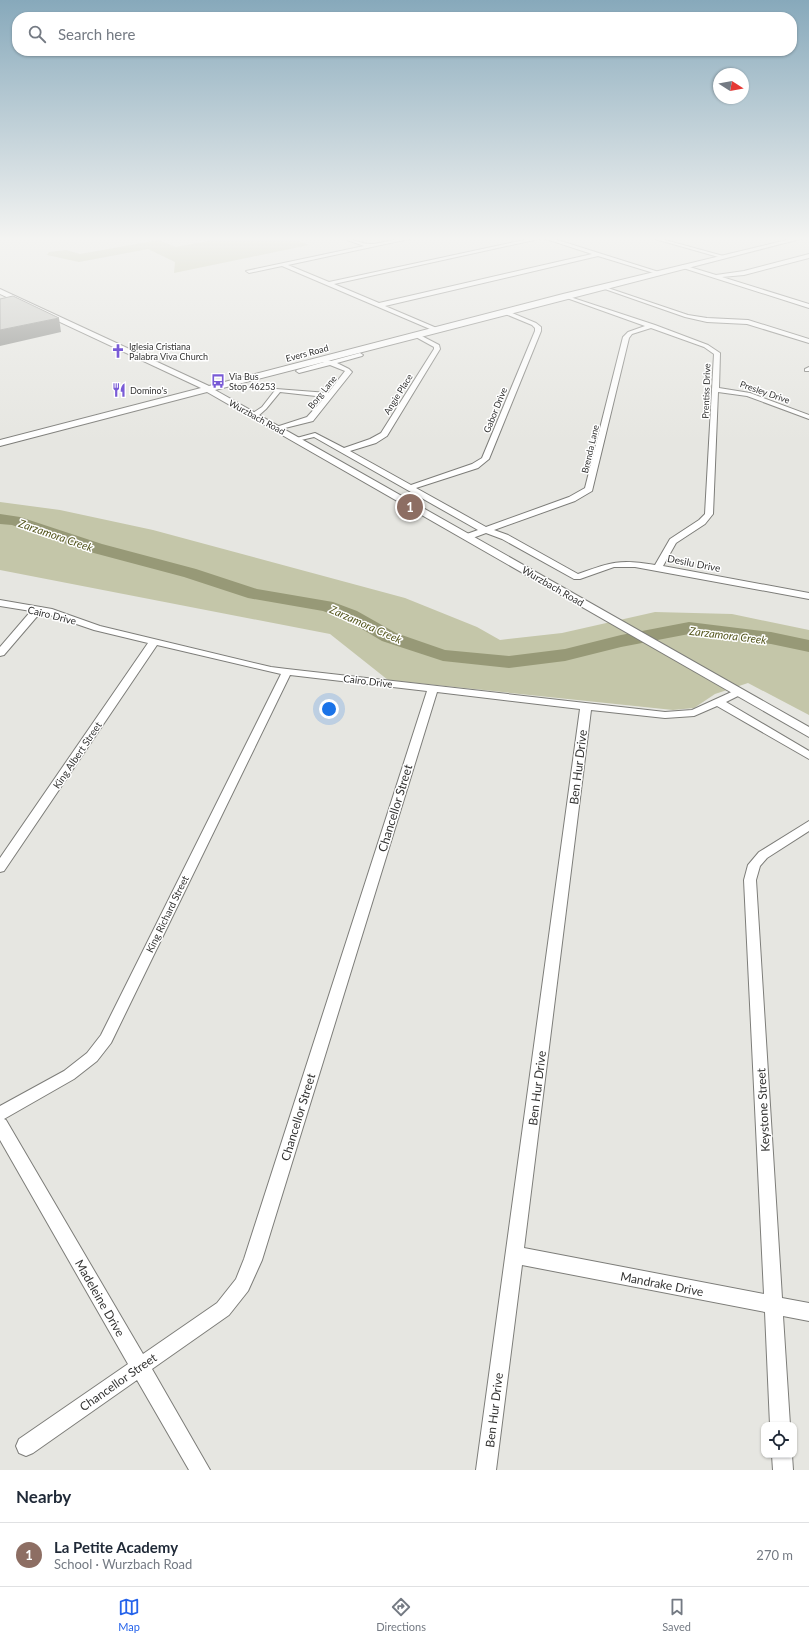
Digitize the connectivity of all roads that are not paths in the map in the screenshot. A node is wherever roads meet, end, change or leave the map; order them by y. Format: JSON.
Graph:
{"nodes":[{"id":1,"x":31,"y":306,"type":"edge"},
{"id":2,"x":381,"y":306,"type":"edge"},
{"id":3,"x":529,"y":306,"type":"edge"},
{"id":4,"x":594,"y":306,"type":"edge"},
{"id":5,"x":657,"y":306,"type":"edge"},
{"id":6,"x":505,"y":312,"type":"junction"},
{"id":7,"x":652,"y":326,"type":"junction"},
{"id":8,"x":438,"y":330,"type":"junction"},
{"id":9,"x":416,"y":335,"type":"junction"},
{"id":10,"x":809,"y":341,"type":"edge"},
{"id":11,"x":360,"y":355,"type":"dead end"},
{"id":12,"x":322,"y":359,"type":"junction"},
{"id":13,"x":330,"y":363,"type":"junction"},
{"id":14,"x":300,"y":371,"type":"dead end"},
{"id":15,"x":207,"y":388,"type":"junction"},
{"id":16,"x":715,"y":389,"type":"junction"},
{"id":17,"x":330,"y":395,"type":"junction"},
{"id":18,"x":254,"y":415,"type":"junction"},
{"id":19,"x":809,"y":417,"type":"edge"},
{"id":20,"x":277,"y":428,"type":"junction"},
{"id":21,"x":297,"y":439,"type":"junction"},
{"id":22,"x":0,"y":443,"type":"edge"},
{"id":23,"x":343,"y":451,"type":"junction"},
{"id":24,"x":410,"y":488,"type":"junction"},
{"id":25,"x":485,"y":530,"type":"junction"},
{"id":26,"x":467,"y":537,"type":"junction"},
{"id":27,"x":658,"y":568,"type":"junction"},
{"id":28,"x":577,"y":577,"type":"joint"},
{"id":29,"x":809,"y":596,"type":"edge"},
{"id":30,"x":0,"y":603,"type":"edge"},
{"id":31,"x":37,"y":610,"type":"junction"},
{"id":32,"x":154,"y":642,"type":"junction"},
{"id":33,"x":0,"y":653,"type":"edge"},
{"id":34,"x":287,"y":672,"type":"junction"},
{"id":35,"x":433,"y":689,"type":"junction"},
{"id":36,"x":738,"y":692,"type":"junction"},
{"id":37,"x":718,"y":702,"type":"junction"},
{"id":38,"x":586,"y":706,"type":"junction"},
{"id":39,"x":809,"y":733,"type":"edge"},
{"id":40,"x":809,"y":756,"type":"edge"},
{"id":41,"x":809,"y":825,"type":"edge"},
{"id":42,"x":0,"y":868,"type":"edge"},
{"id":43,"x":0,"y":1114,"type":"edge"},
{"id":44,"x":0,"y":1125,"type":"edge"},
{"id":45,"x":514,"y":1255,"type":"junction"},
{"id":46,"x":774,"y":1306,"type":"junction"},
{"id":47,"x":809,"y":1312,"type":"edge"},
{"id":48,"x":140,"y":1366,"type":"junction"},
{"id":49,"x":780,"y":1422,"type":"edge"},
{"id":50,"x":26,"y":1446,"type":"dead end"},
{"id":51,"x":782,"y":1458,"type":"edge"},
{"id":52,"x":200,"y":1470,"type":"edge"},
{"id":53,"x":486,"y":1470,"type":"edge"},
{"id":54,"x":783,"y":1470,"type":"edge"}],
"edges":[{"from":1,"to":15,"type":"main road","name":"Wurzbach Road"},
{"from":2,"to":8,"type":"street"},
{"from":3,"to":6,"type":"main road","name":"Evers Road"},
{"from":4,"to":7,"type":"street","name":"Prentiss Drive"},
{"from":5,"to":10,"type":"street"},
{"from":6,"to":8,"type":"main road","name":"Evers Road"},
{"from":6,"to":24,"type":"street","name":"Gabor Drive"},
{"from":7,"to":16,"type":"street","name":"Prentiss Drive"},
{"from":7,"to":25,"type":"street","name":"Brenda Lane"},
{"from":8,"to":9,"type":"main road","name":"Evers Road"},
{"from":9,"to":12,"type":"main road","name":"Evers Road"},
{"from":9,"to":23,"type":"street","name":"Angie Place"},
{"from":11,"to":13,"type":"street"},
{"from":12,"to":13,"type":"street","name":"Borg Lane"},
{"from":12,"to":15,"type":"main road","name":"Evers Road"},
{"from":13,"to":14,"type":"street"},
{"from":13,"to":17,"type":"street","name":"Borg Lane"},
{"from":15,"to":18,"type":"main road","name":"Wurzbach Road"},
{"from":15,"to":22,"type":"main road","name":"Evers Road"},
{"from":16,"to":19,"type":"street","name":"Presley Drive"},
{"from":16,"to":27,"type":"street","name":"Prentiss Drive"},
{"from":17,"to":18,"type":"street"},
{"from":17,"to":20,"type":"street","name":"Borg Lane"},
{"from":18,"to":20,"type":"main road","name":"Wurzbach Road"},
{"from":20,"to":21,"type":"main road","name":"Wurzbach Road"},
{"from":21,"to":23,"type":"street","name":"Wurzbach Road"},
{"from":21,"to":26,"type":"main road","name":"Wurzbach Road"},
{"from":23,"to":24,"type":"street","name":"Wurzbach Road"},
{"from":24,"to":25,"type":"street","name":"Wurzbach Road"},
{"from":25,"to":26,"type":"street","name":"Brenda Lane"},
{"from":25,"to":28,"type":"street","name":"Wurzbach Road"},
{"from":26,"to":36,"type":"main road","name":"Wurzbach Road"},
{"from":27,"to":28,"type":"street","name":"Desilu Drive"},
{"from":27,"to":29,"type":"street","name":"Desilu Drive"},
{"from":30,"to":31,"type":"street","name":"Cairo Drive"},
{"from":31,"to":32,"type":"street","name":"Cairo Drive"},
{"from":31,"to":33,"type":"street"},
{"from":32,"to":34,"type":"street","name":"Cairo Drive"},
{"from":32,"to":42,"type":"street","name":"King Albert Street"},
{"from":34,"to":35,"type":"street","name":"Cairo Drive"},
{"from":34,"to":43,"type":"street","name":"King Richard Street"},
{"from":35,"to":38,"type":"street","name":"Cairo Drive"},
{"from":35,"to":48,"type":"street","name":"Chancellor Street"},
{"from":36,"to":37,"type":"street","name":"Cairo Drive"},
{"from":36,"to":39,"type":"main road","name":"Wurzbach Road"},
{"from":37,"to":38,"type":"street","name":"Cairo Drive"},
{"from":37,"to":40,"type":"street"},
{"from":38,"to":45,"type":"street","name":"Ben Hur Drive"},
{"from":41,"to":46,"type":"street","name":"Keystone Street"},
{"from":44,"to":48,"type":"street","name":"Madeleine Drive"},
{"from":45,"to":46,"type":"street","name":"Mandrake Drive"},
{"from":45,"to":53,"type":"street","name":"Ben Hur Drive"},
{"from":46,"to":47,"type":"street","name":"Mandrake Drive"},
{"from":46,"to":49,"type":"street","name":"Keystone Street"},
{"from":48,"to":50,"type":"street","name":"Chancellor Street"},
{"from":48,"to":52,"type":"street","name":"Madeleine Drive"},
{"from":51,"to":54,"type":"street"}]}
